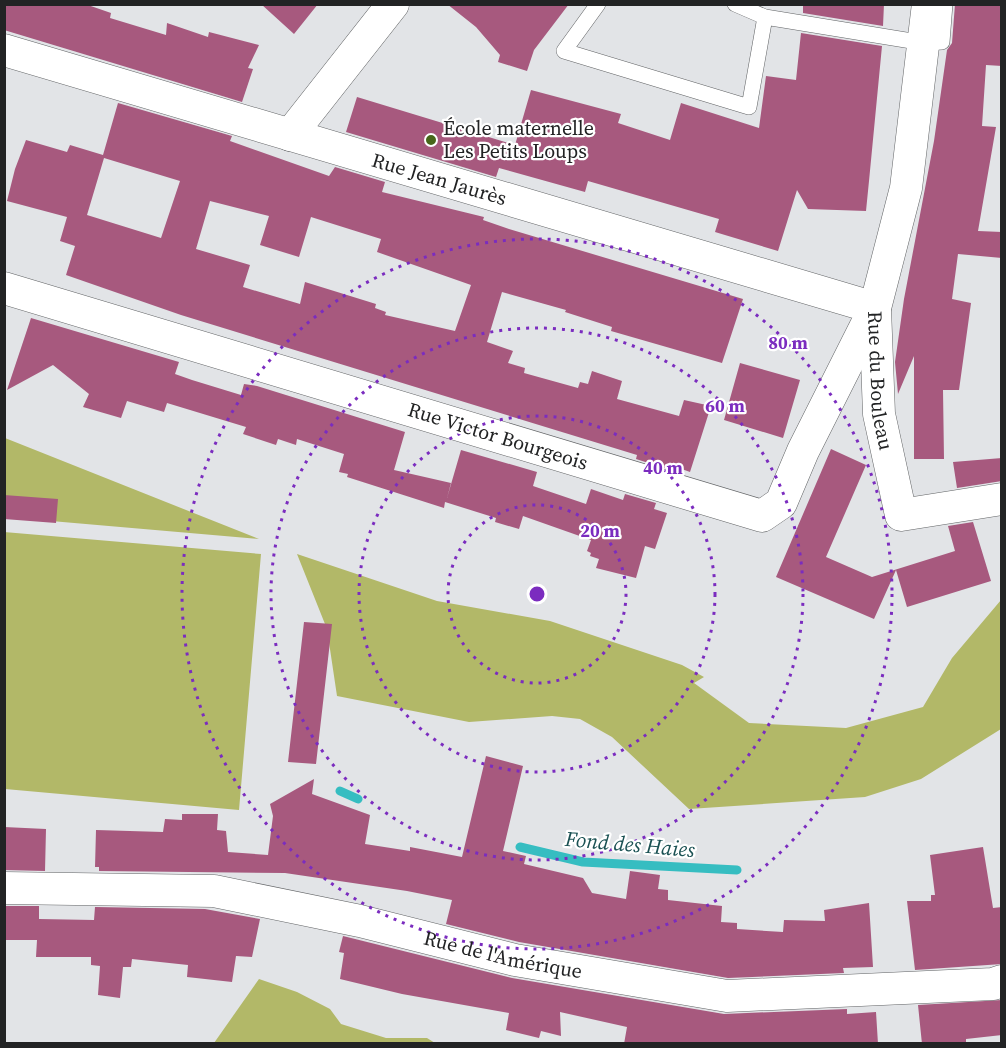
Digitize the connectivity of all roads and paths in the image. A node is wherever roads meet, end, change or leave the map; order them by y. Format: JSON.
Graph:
{"nodes":[{"id":1,"x":393,"y":4,"type":"edge"},
{"id":2,"x":598,"y":4,"type":"edge"},
{"id":3,"x":735,"y":4,"type":"edge"},
{"id":4,"x":928,"y":4,"type":"edge"},
{"id":5,"x":945,"y":4,"type":"edge"},
{"id":6,"x":765,"y":17,"type":"junction"},
{"id":7,"x":924,"y":43,"type":"junction"},
{"id":8,"x":7,"y":60,"type":"edge"},
{"id":9,"x":290,"y":135,"type":"junction"},
{"id":10,"x":4,"y":288,"type":"edge"},
{"id":11,"x":875,"y":308,"type":"junction"},
{"id":12,"x":1002,"y":500,"type":"edge"},
{"id":13,"x":4,"y":888,"type":"edge"},
{"id":14,"x":1002,"y":981,"type":"edge"}],
"edges":[{"from":1,"to":9,"type":"street"},
{"from":2,"to":6,"type":"lane"},
{"from":3,"to":6,"type":"lane"},
{"from":4,"to":7,"type":"street","name":"Rue du Bouleau"},
{"from":5,"to":7,"type":"lane"},
{"from":6,"to":7,"type":"lane"},
{"from":7,"to":11,"type":"street","name":"Rue du Bouleau"},
{"from":8,"to":9,"type":"street","name":"Rue Jean Jaurès"},
{"from":9,"to":11,"type":"street","name":"Rue Jean Jaurès"},
{"from":10,"to":11,"type":"street","name":"Rue Victor Bourgeois"},
{"from":11,"to":12,"type":"street","name":"Rue du Bouleau"},
{"from":13,"to":14,"type":"street","name":"Rue de l'Amérique"}]}
